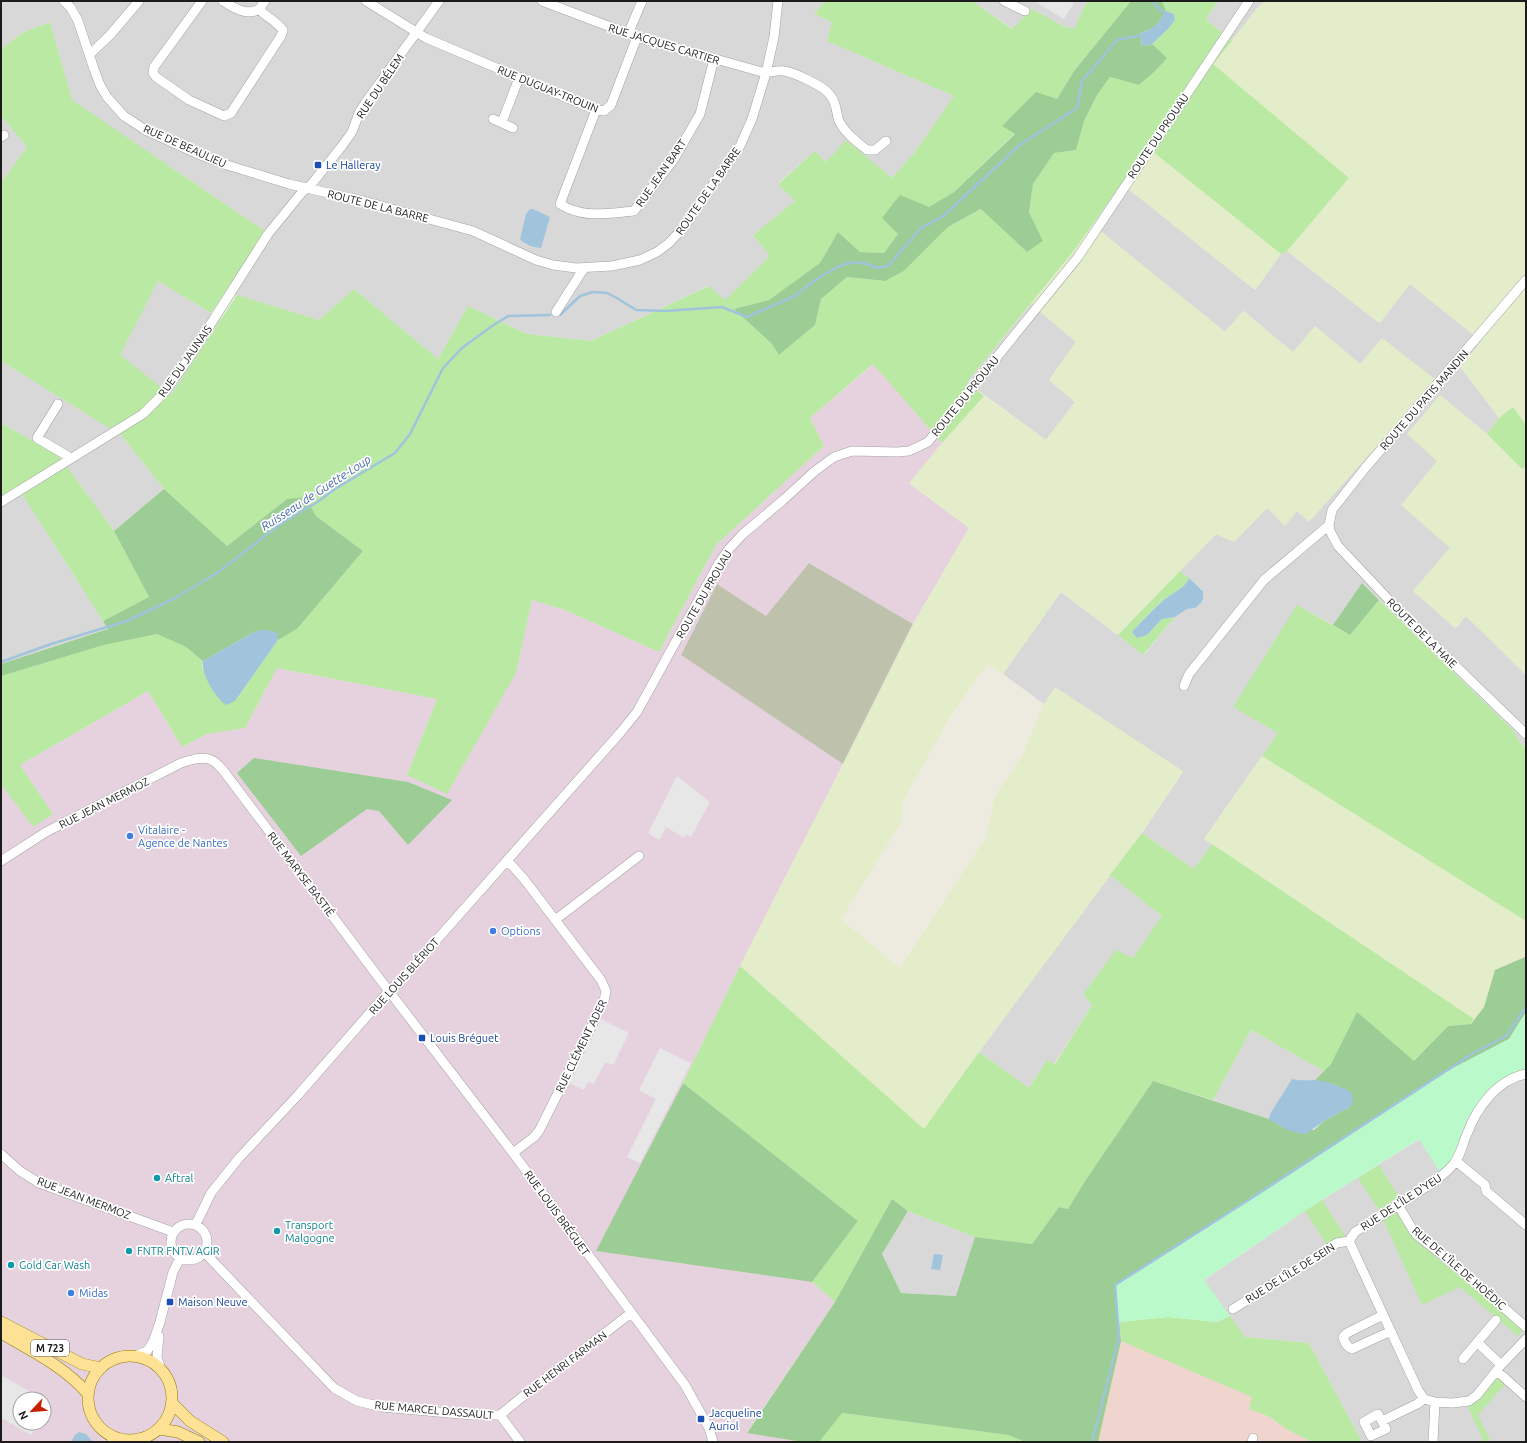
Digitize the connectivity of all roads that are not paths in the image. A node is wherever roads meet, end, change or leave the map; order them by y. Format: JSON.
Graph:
{"nodes":[{"id":1,"x":64,"y":1,"type":"edge"},
{"id":2,"x":139,"y":1,"type":"edge"},
{"id":3,"x":202,"y":1,"type":"edge"},
{"id":4,"x":223,"y":1,"type":"edge"},
{"id":5,"x":265,"y":1,"type":"edge"},
{"id":6,"x":366,"y":1,"type":"edge"},
{"id":7,"x":439,"y":1,"type":"edge"},
{"id":8,"x":542,"y":1,"type":"edge"},
{"id":9,"x":642,"y":1,"type":"edge"},
{"id":10,"x":778,"y":1,"type":"edge"},
{"id":11,"x":1004,"y":1,"type":"edge"},
{"id":12,"x":1249,"y":1,"type":"edge"},
{"id":13,"x":259,"y":9,"type":"junction"},
{"id":14,"x":1025,"y":10,"type":"dead end"},
{"id":15,"x":417,"y":33,"type":"junction"},
{"id":16,"x":632,"y":36,"type":"junction"},
{"id":17,"x":89,"y":55,"type":"junction"},
{"id":18,"x":714,"y":59,"type":"junction"},
{"id":19,"x":766,"y":73,"type":"junction"},
{"id":20,"x":519,"y":78,"type":"junction"},
{"id":21,"x":596,"y":110,"type":"junction"},
{"id":22,"x":513,"y":128,"type":"dead end"},
{"id":23,"x":886,"y":141,"type":"dead end"},
{"id":24,"x":306,"y":188,"type":"junction"},
{"id":25,"x":584,"y":268,"type":"junction"},
{"id":26,"x":1526,"y":280,"type":"edge"},
{"id":27,"x":556,"y":312,"type":"dead end"},
{"id":28,"x":58,"y":404,"type":"dead end"},
{"id":29,"x":71,"y":458,"type":"junction"},
{"id":30,"x":1,"y":502,"type":"edge"},
{"id":31,"x":1329,"y":525,"type":"junction"},
{"id":32,"x":1184,"y":686,"type":"dead end"},
{"id":33,"x":620,"y":733,"type":"joint"},
{"id":34,"x":1526,"y":734,"type":"edge"},
{"id":35,"x":212,"y":759,"type":"joint"},
{"id":36,"x":639,"y":856,"type":"dead end"},
{"id":37,"x":1,"y":860,"type":"edge"},
{"id":38,"x":507,"y":860,"type":"junction"},
{"id":39,"x":555,"y":920,"type":"junction"},
{"id":40,"x":389,"y":991,"type":"junction"},
{"id":41,"x":1526,"y":1074,"type":"edge"},
{"id":42,"x":513,"y":1153,"type":"junction"},
{"id":43,"x":1,"y":1154,"type":"edge"},
{"id":44,"x":1456,"y":1161,"type":"junction"},
{"id":45,"x":1398,"y":1205,"type":"junction"},
{"id":46,"x":196,"y":1224,"type":"junction"},
{"id":47,"x":1526,"y":1225,"type":"edge"},
{"id":48,"x":173,"y":1232,"type":"junction"},
{"id":49,"x":1349,"y":1241,"type":"junction"},
{"id":50,"x":204,"y":1252,"type":"junction"},
{"id":51,"x":180,"y":1258,"type":"junction"},
{"id":52,"x":1233,"y":1309,"type":"dead end"},
{"id":53,"x":631,"y":1313,"type":"junction"},
{"id":54,"x":1384,"y":1315,"type":"junction"},
{"id":55,"x":1496,"y":1320,"type":"dead end"},
{"id":56,"x":1,"y":1322,"type":"edge"},
{"id":57,"x":160,"y":1322,"type":"junction"},
{"id":58,"x":1526,"y":1327,"type":"edge"},
{"id":59,"x":1391,"y":1331,"type":"junction"},
{"id":60,"x":1,"y":1333,"type":"edge"},
{"id":61,"x":1526,"y":1339,"type":"edge"},
{"id":62,"x":1477,"y":1342,"type":"junction"},
{"id":63,"x":136,"y":1356,"type":"junction"},
{"id":64,"x":1463,"y":1359,"type":"dead end"},
{"id":65,"x":101,"y":1368,"type":"junction"},
{"id":66,"x":1499,"y":1368,"type":"junction"},
{"id":67,"x":161,"y":1370,"type":"junction"},
{"id":68,"x":88,"y":1394,"type":"junction"},
{"id":69,"x":1526,"y":1397,"type":"edge"},
{"id":70,"x":1424,"y":1399,"type":"junction"},
{"id":71,"x":1435,"y":1402,"type":"junction"},
{"id":72,"x":172,"y":1403,"type":"junction"},
{"id":73,"x":500,"y":1415,"type":"junction"},
{"id":74,"x":1382,"y":1421,"type":"dead end"},
{"id":75,"x":159,"y":1429,"type":"junction"},
{"id":76,"x":112,"y":1439,"type":"edge"},
{"id":77,"x":137,"y":1441,"type":"edge"},
{"id":78,"x":199,"y":1442,"type":"edge"},
{"id":79,"x":223,"y":1442,"type":"edge"},
{"id":80,"x":520,"y":1442,"type":"edge"},
{"id":81,"x":713,"y":1442,"type":"edge"},
{"id":82,"x":1433,"y":1442,"type":"edge"}],
"edges":[{"from":1,"to":17,"type":"street","name":"RUE DE BEAULIEU"},
{"from":2,"to":17,"type":"street"},
{"from":3,"to":13,"type":"street"},
{"from":4,"to":13,"type":"street"},
{"from":5,"to":13,"type":"street"},
{"from":6,"to":15,"type":"street","name":"RUE DUGUAY-TROUIN"},
{"from":7,"to":15,"type":"street","name":"RUE DU BÉLEM"},
{"from":8,"to":16,"type":"street","name":"RUE JACQUES CARTIER"},
{"from":9,"to":16,"type":"street","name":"RUE DUGUAY-TROUIN"},
{"from":10,"to":19,"type":"street","name":"ROUTE DE LA BARRE"},
{"from":11,"to":14,"type":"street"},
{"from":12,"to":33,"type":"street","name":"ROUTE DU PROUAU"},
{"from":15,"to":20,"type":"street","name":"RUE DUGUAY-TROUIN"},
{"from":15,"to":24,"type":"street","name":"RUE DU BÉLEM"},
{"from":16,"to":18,"type":"street","name":"RUE JACQUES CARTIER"},
{"from":16,"to":21,"type":"street","name":"RUE DUGUAY-TROUIN"},
{"from":17,"to":24,"type":"street","name":"RUE DE BEAULIEU"},
{"from":18,"to":19,"type":"street","name":"RUE JACQUES CARTIER"},
{"from":18,"to":21,"type":"street","name":"RUE JEAN BART"},
{"from":19,"to":23,"type":"street","name":"RUE JACQUES CARTIER"},
{"from":19,"to":25,"type":"street","name":"ROUTE DE LA BARRE"},
{"from":20,"to":21,"type":"street","name":"RUE DUGUAY-TROUIN"},
{"from":20,"to":22,"type":"street"},
{"from":24,"to":25,"type":"street","name":"ROUTE DE LA BARRE"},
{"from":24,"to":29,"type":"street","name":"RUE DU JAUNAIS"},
{"from":25,"to":27,"type":"street"},
{"from":26,"to":31,"type":"street","name":"ROUTE DU PATIS MANDIN"},
{"from":28,"to":29,"type":"street"},
{"from":29,"to":30,"type":"street","name":"RUE DU JAUNAIS"},
{"from":31,"to":32,"type":"street"},
{"from":31,"to":34,"type":"street","name":"ROUTE DE LA HAIE"},
{"from":33,"to":38,"type":"street","name":"RUE LOUIS BLÉRIOT"},
{"from":35,"to":37,"type":"street","name":"RUE JEAN MERMOZ"},
{"from":35,"to":40,"type":"street","name":"RUE MARYSE BASTIÉ"},
{"from":36,"to":39,"type":"street"},
{"from":38,"to":39,"type":"street","name":"RUE CLÉMENT ADER"},
{"from":38,"to":40,"type":"street","name":"RUE LOUIS BLÉRIOT"},
{"from":39,"to":42,"type":"street","name":"RUE CLÉMENT ADER"},
{"from":40,"to":42,"type":"street","name":"RUE LOUIS BRÉGUET"},
{"from":40,"to":46,"type":"street","name":"RUE LOUIS BLÉRIOT"},
{"from":41,"to":44,"type":"street","name":"RUE DE L'ÎLE D'YEU"},
{"from":42,"to":53,"type":"street","name":"RUE LOUIS BRÉGUET"},
{"from":43,"to":48,"type":"street","name":"RUE JEAN MERMOZ"},
{"from":44,"to":45,"type":"street","name":"RUE DE L'ÎLE D'YEU"},
{"from":44,"to":47,"type":"street"},
{"from":45,"to":49,"type":"street","name":"RUE DE L'ÎLE D'YEU"},
{"from":45,"to":58,"type":"street","name":"RUE DE L'ÎLE DE HOËDIC"},
{"from":46,"to":48,"type":"street"},
{"from":46,"to":50,"type":"street"},
{"from":48,"to":51,"type":"street"},
{"from":49,"to":52,"type":"street","name":"RUE DE L'ÎLE DE SEIN"},
{"from":49,"to":54,"type":"street"},
{"from":50,"to":51,"type":"street"},
{"from":50,"to":73,"type":"street","name":"RUE MARCEL DASSAULT"},
{"from":51,"to":57,"type":"street"},
{"from":53,"to":73,"type":"street","name":"RUE HENRI FARMAN"},
{"from":53,"to":81,"type":"street","name":"RUE LOUIS BRÉGUET"},
{"from":54,"to":59,"type":"street"},
{"from":54,"to":59,"type":"street"},
{"from":55,"to":62,"type":"street"},
{"from":56,"to":65,"type":"main road","number":"M 723"},
{"from":57,"to":63,"type":"street"},
{"from":57,"to":67,"type":"street"},
{"from":59,"to":70,"type":"street"},
{"from":60,"to":68,"type":"main road","number":"M 723"},
{"from":61,"to":66,"type":"street"},
{"from":62,"to":64,"type":"street"},
{"from":62,"to":66,"type":"street"},
{"from":63,"to":65,"type":"main road"},
{"from":63,"to":67,"type":"main road"},
{"from":65,"to":68,"type":"main road"},
{"from":66,"to":69,"type":"street"},
{"from":66,"to":71,"type":"street"},
{"from":67,"to":72,"type":"main road"},
{"from":68,"to":76,"type":"main road"},
{"from":70,"to":71,"type":"street"},
{"from":70,"to":74,"type":"street"},
{"from":71,"to":82,"type":"street"},
{"from":72,"to":75,"type":"main road"},
{"from":72,"to":79,"type":"main road"},
{"from":73,"to":80,"type":"street","name":"RUE MARCEL DASSAULT"},
{"from":75,"to":77,"type":"main road"},
{"from":75,"to":78,"type":"main road"},
{"from":76,"to":77,"type":"main road"}]}
